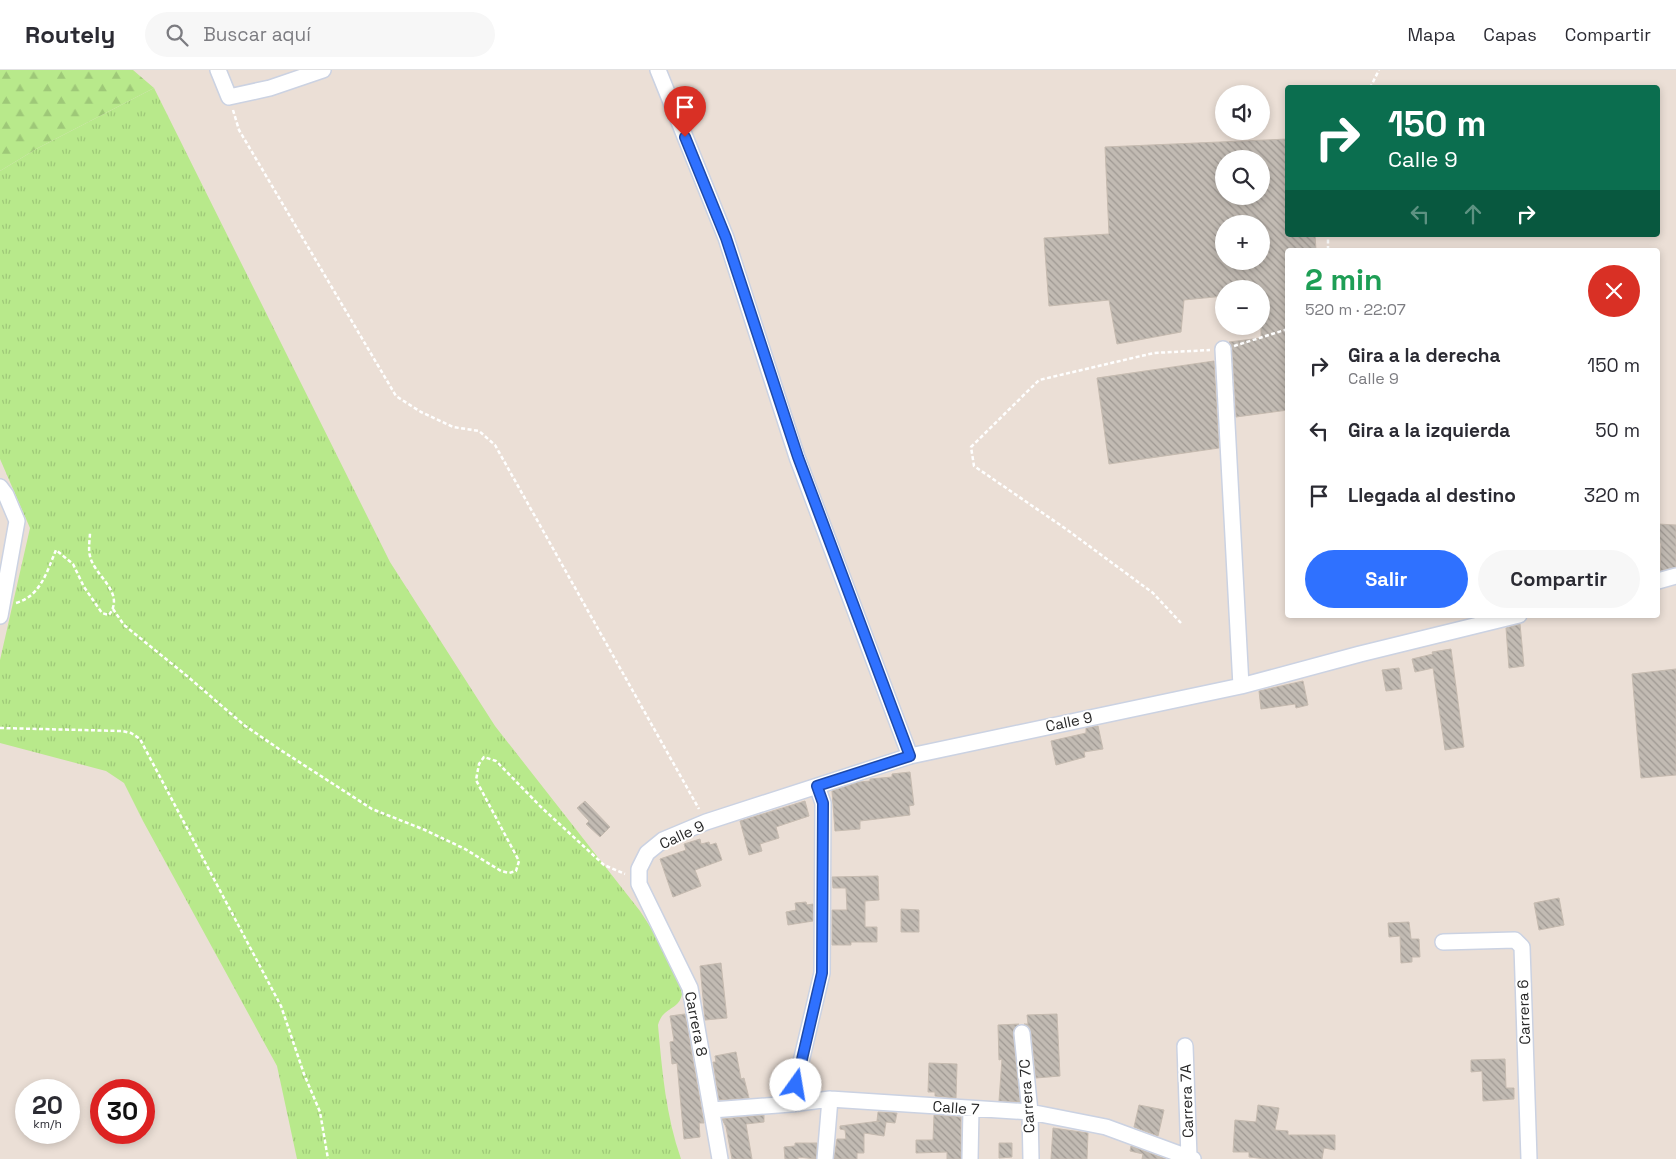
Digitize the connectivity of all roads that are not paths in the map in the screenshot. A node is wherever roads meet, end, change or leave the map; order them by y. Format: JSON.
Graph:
{"nodes":[{"id":1,"x":218,"y":70,"type":"edge"},
{"id":2,"x":323,"y":70,"type":"edge"},
{"id":3,"x":658,"y":70,"type":"edge"},
{"id":4,"x":1223,"y":349,"type":"road end"},
{"id":5,"x":0,"y":487,"type":"edge"},
{"id":6,"x":1676,"y":576,"type":"edge"},
{"id":7,"x":1660,"y":580,"type":"edge"},
{"id":8,"x":1,"y":611,"type":"edge"},
{"id":9,"x":1507,"y":618,"type":"edge"},
{"id":10,"x":1241,"y":686,"type":"junction"},
{"id":11,"x":910,"y":756,"type":"junction"},
{"id":12,"x":817,"y":786,"type":"junction"},
{"id":13,"x":639,"y":877,"type":"joint"},
{"id":14,"x":1443,"y":942,"type":"dead end"},
{"id":15,"x":1022,"y":1033,"type":"dead end"},
{"id":16,"x":1185,"y":1046,"type":"dead end"},
{"id":17,"x":830,"y":1099,"type":"junction"},
{"id":18,"x":791,"y":1104,"type":"junction"},
{"id":19,"x":971,"y":1109,"type":"junction"},
{"id":20,"x":712,"y":1110,"type":"junction"},
{"id":21,"x":1030,"y":1112,"type":"junction"},
{"id":22,"x":1191,"y":1158,"type":"edge"},
{"id":23,"x":720,"y":1159,"type":"edge"},
{"id":24,"x":825,"y":1159,"type":"edge"},
{"id":25,"x":970,"y":1159,"type":"edge"},
{"id":26,"x":1031,"y":1159,"type":"edge"},
{"id":27,"x":1529,"y":1159,"type":"edge"}],
"edges":[{"from":1,"to":2,"type":"street"},
{"from":3,"to":11,"type":"street"},
{"from":4,"to":10,"type":"street"},
{"from":5,"to":8,"type":"street"},
{"from":6,"to":7,"type":"street"},
{"from":9,"to":10,"type":"street","name":"Calle 9"},
{"from":10,"to":11,"type":"street","name":"Calle 9"},
{"from":11,"to":12,"type":"street","name":"Calle 9"},
{"from":12,"to":13,"type":"street","name":"Calle 9"},
{"from":12,"to":18,"type":"street"},
{"from":13,"to":20,"type":"street","name":"Carrera 8"},
{"from":14,"to":27,"type":"street","name":"Carrera 6"},
{"from":15,"to":21,"type":"street","name":"Carrera 7C"},
{"from":16,"to":22,"type":"street","name":"Carrera 7A"},
{"from":17,"to":18,"type":"street","name":"Calle 7"},
{"from":17,"to":19,"type":"street","name":"Calle 7"},
{"from":17,"to":24,"type":"street"},
{"from":18,"to":20,"type":"street","name":"Calle 7"},
{"from":19,"to":21,"type":"street","name":"Calle 7"},
{"from":19,"to":25,"type":"street"},
{"from":20,"to":23,"type":"street","name":"Carrera 8"},
{"from":21,"to":22,"type":"street","name":"Calle 7"},
{"from":21,"to":26,"type":"street","name":"Carrera 7C"}]}
